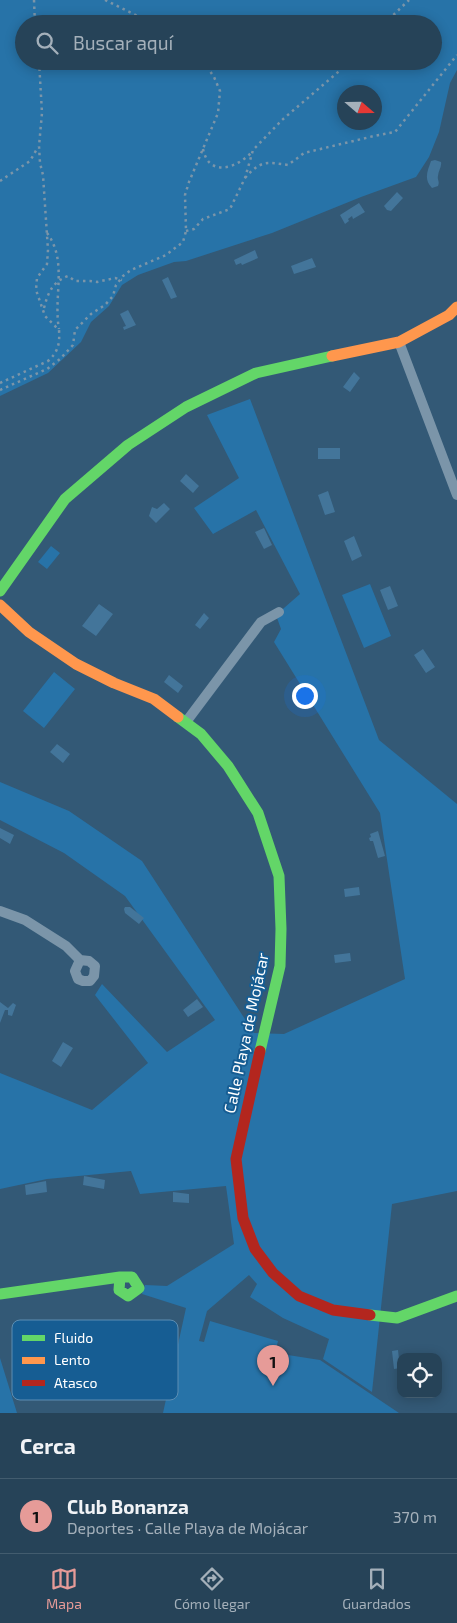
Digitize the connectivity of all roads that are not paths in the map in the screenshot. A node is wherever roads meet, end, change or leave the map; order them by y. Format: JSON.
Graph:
{"nodes":[{"id":1,"x":457,"y":307,"type":"edge"},
{"id":2,"x":399,"y":342,"type":"junction"},
{"id":3,"x":457,"y":495,"type":"edge"},
{"id":4,"x":0,"y":591,"type":"edge"},
{"id":5,"x":0,"y":605,"type":"edge"},
{"id":6,"x":279,"y":612,"type":"dead end"},
{"id":7,"x":186,"y":722,"type":"junction"},
{"id":8,"x":0,"y":911,"type":"edge"},
{"id":9,"x":80,"y":960,"type":"dead end"},
{"id":10,"x":120,"y":1277,"type":"dead end"},
{"id":11,"x":0,"y":1294,"type":"edge"},
{"id":12,"x":457,"y":1296,"type":"edge"}],
"edges":[{"from":1,"to":2,"type":"street"},
{"from":2,"to":3,"type":"street"},
{"from":2,"to":4,"type":"street"},
{"from":5,"to":7,"type":"street","name":"Calle Playa de Mojácar"},
{"from":6,"to":7,"type":"street"},
{"from":7,"to":12,"type":"street","name":"Calle Playa de Mojácar"},
{"from":8,"to":9,"type":"street"},
{"from":10,"to":11,"type":"street"}]}
